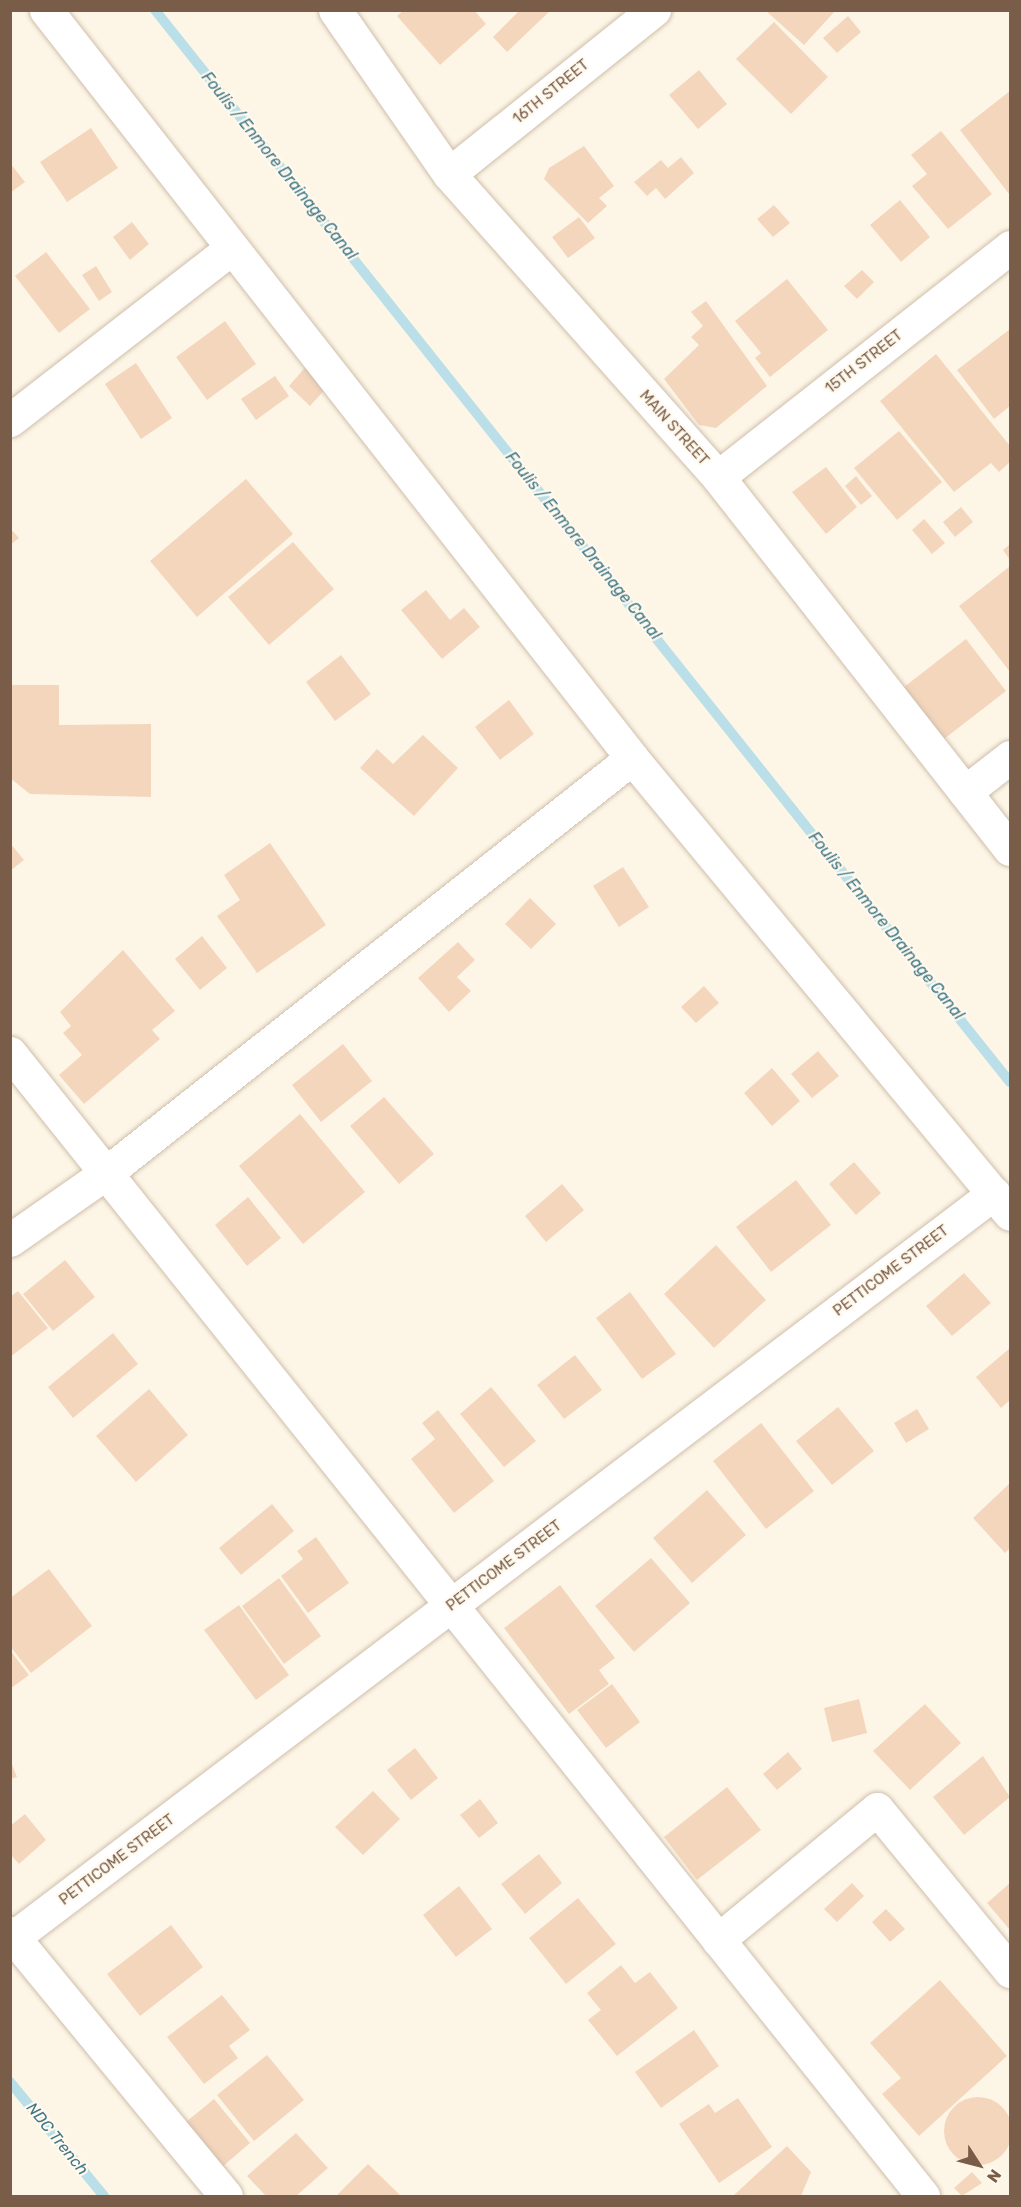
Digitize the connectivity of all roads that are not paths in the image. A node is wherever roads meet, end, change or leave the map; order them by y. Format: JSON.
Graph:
{"nodes":[{"id":1,"x":46,"y":10,"type":"edge"},
{"id":2,"x":335,"y":10,"type":"edge"},
{"id":3,"x":654,"y":10,"type":"edge"},
{"id":4,"x":449,"y":174,"type":"junction"},
{"id":5,"x":1011,"y":247,"type":"edge"},
{"id":6,"x":232,"y":248,"type":"junction"},
{"id":7,"x":10,"y":420,"type":"edge"},
{"id":8,"x":718,"y":477,"type":"junction"},
{"id":9,"x":1011,"y":757,"type":"edge"},
{"id":10,"x":632,"y":758,"type":"junction"},
{"id":11,"x":965,"y":792,"type":"junction"},
{"id":12,"x":1011,"y":849,"type":"edge"},
{"id":13,"x":10,"y":1053,"type":"edge"},
{"id":14,"x":106,"y":1173,"type":"junction"},
{"id":15,"x":1002,"y":1204,"type":"edge"},
{"id":16,"x":10,"y":1240,"type":"edge"},
{"id":17,"x":452,"y":1605,"type":"junction"},
{"id":18,"x":12,"y":1937,"type":"edge"},
{"id":19,"x":718,"y":1940,"type":"junction"},
{"id":20,"x":1011,"y":1971,"type":"edge"},
{"id":21,"x":226,"y":2196,"type":"edge"},
{"id":22,"x":922,"y":2196,"type":"edge"}],
"edges":[{"from":1,"to":6,"type":"street"},
{"from":2,"to":4,"type":"street","name":"MAIN STREET"},
{"from":3,"to":4,"type":"street","name":"16TH STREET"},
{"from":4,"to":8,"type":"street","name":"MAIN STREET"},
{"from":5,"to":8,"type":"street","name":"15TH STREET"},
{"from":6,"to":7,"type":"street"},
{"from":6,"to":10,"type":"street"},
{"from":8,"to":11,"type":"street","name":"MAIN STREET"},
{"from":9,"to":11,"type":"street"},
{"from":10,"to":14,"type":"street"},
{"from":10,"to":15,"type":"street"},
{"from":11,"to":12,"type":"street","name":"MAIN STREET"},
{"from":13,"to":14,"type":"street"},
{"from":14,"to":16,"type":"street"},
{"from":14,"to":17,"type":"street"},
{"from":15,"to":17,"type":"street","name":"PETTICOME STREET"},
{"from":17,"to":18,"type":"street","name":"PETTICOME STREET"},
{"from":17,"to":19,"type":"street"},
{"from":18,"to":21,"type":"street"},
{"from":19,"to":20,"type":"street"},
{"from":19,"to":22,"type":"street"}]}
